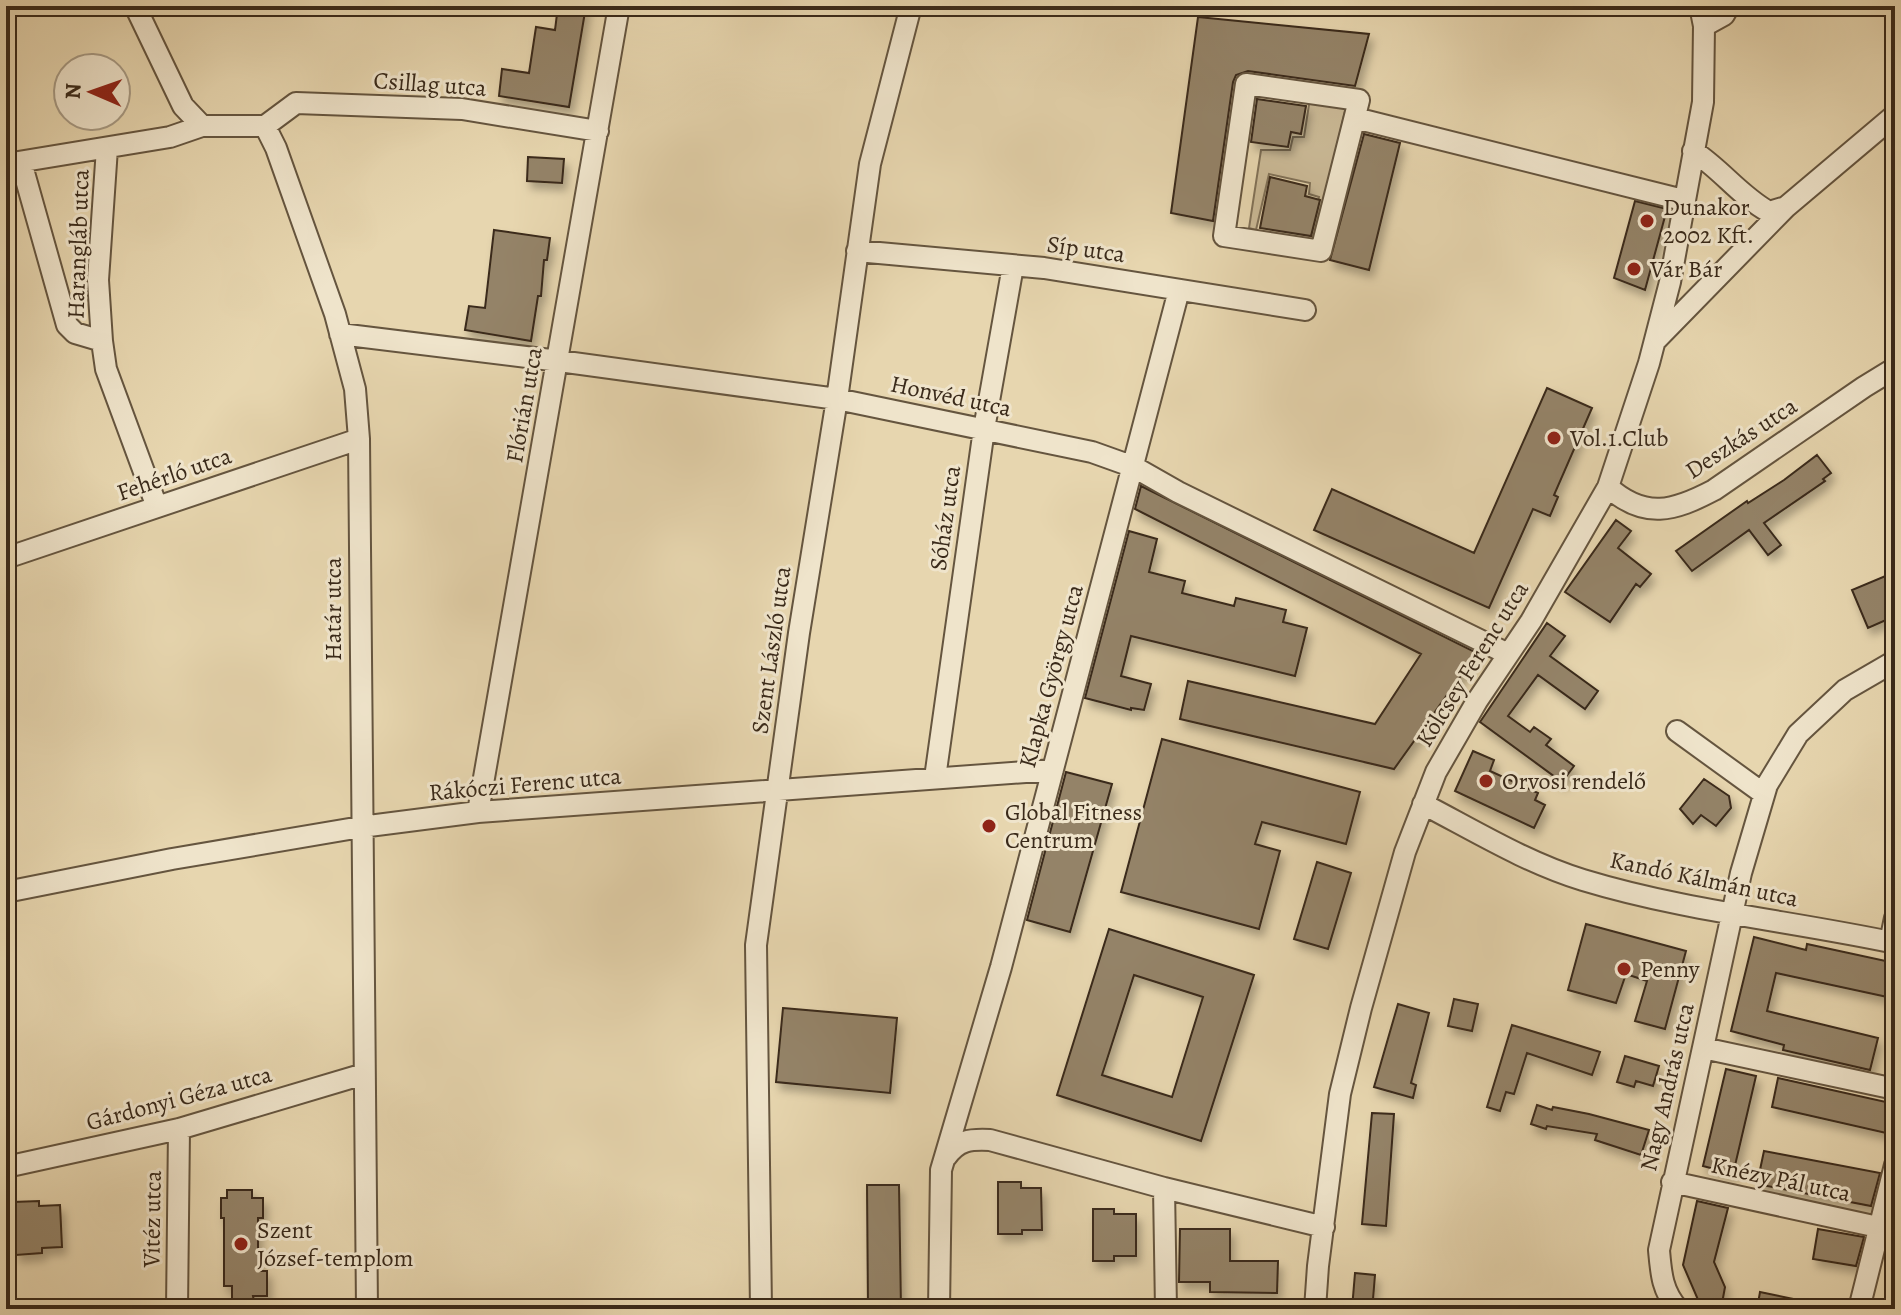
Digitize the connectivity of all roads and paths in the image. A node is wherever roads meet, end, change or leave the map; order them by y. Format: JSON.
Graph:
{"nodes":[{"id":1,"x":135,"y":6,"type":"edge"},
{"id":2,"x":619,"y":6,"type":"edge"},
{"id":3,"x":911,"y":6,"type":"edge"},
{"id":4,"x":1729,"y":6,"type":"edge"},
{"id":5,"x":1702,"y":16,"type":"edge"},
{"id":6,"x":1895,"y":115,"type":"edge"},
{"id":7,"x":1362,"y":120,"type":"junction"},
{"id":8,"x":202,"y":126,"type":"junction"},
{"id":9,"x":265,"y":126,"type":"junction"},
{"id":10,"x":598,"y":131,"type":"junction"},
{"id":11,"x":107,"y":148,"type":"junction"},
{"id":12,"x":1693,"y":151,"type":"junction"},
{"id":13,"x":14,"y":163,"type":"edge"},
{"id":14,"x":1683,"y":200,"type":"junction"},
{"id":15,"x":1786,"y":207,"type":"junction"},
{"id":16,"x":857,"y":251,"type":"junction"},
{"id":17,"x":1013,"y":266,"type":"junction"},
{"id":18,"x":1179,"y":290,"type":"junction"},
{"id":19,"x":1305,"y":310,"type":"dead end"},
{"id":20,"x":340,"y":334,"type":"junction"},
{"id":21,"x":102,"y":341,"type":"junction"},
{"id":22,"x":1654,"y":342,"type":"junction"},
{"id":23,"x":559,"y":361,"type":"junction"},
{"id":24,"x":1895,"y":368,"type":"edge"},
{"id":25,"x":837,"y":399,"type":"junction"},
{"id":26,"x":984,"y":429,"type":"junction"},
{"id":27,"x":359,"y":439,"type":"junction"},
{"id":28,"x":1134,"y":467,"type":"junction"},
{"id":29,"x":1608,"y":487,"type":"junction"},
{"id":30,"x":157,"y":507,"type":"junction"},
{"id":31,"x":6,"y":558,"type":"edge"},
{"id":32,"x":1508,"y":654,"type":"junction"},
{"id":33,"x":1895,"y":661,"type":"edge"},
{"id":34,"x":1677,"y":731,"type":"dead end"},
{"id":35,"x":1053,"y":770,"type":"junction"},
{"id":36,"x":935,"y":778,"type":"junction"},
{"id":37,"x":777,"y":792,"type":"junction"},
{"id":38,"x":1764,"y":794,"type":"junction"},
{"id":39,"x":1423,"y":804,"type":"junction"},
{"id":40,"x":478,"y":812,"type":"junction"},
{"id":41,"x":361,"y":827,"type":"junction"},
{"id":42,"x":6,"y":892,"type":"edge"},
{"id":43,"x":1733,"y":914,"type":"junction"},
{"id":44,"x":1895,"y":918,"type":"edge"},
{"id":45,"x":1893,"y":943,"type":"edge"},
{"id":46,"x":1703,"y":1048,"type":"junction"},
{"id":47,"x":364,"y":1074,"type":"junction"},
{"id":48,"x":1895,"y":1089,"type":"edge"},
{"id":49,"x":179,"y":1129,"type":"junction"},
{"id":50,"x":943,"y":1160,"type":"junction"},
{"id":51,"x":1895,"y":1165,"type":"edge"},
{"id":52,"x":6,"y":1167,"type":"edge"},
{"id":53,"x":1672,"y":1182,"type":"junction"},
{"id":54,"x":1164,"y":1188,"type":"junction"},
{"id":55,"x":1324,"y":1227,"type":"junction"},
{"id":56,"x":1878,"y":1227,"type":"junction"},
{"id":57,"x":1674,"y":1304,"type":"edge"},
{"id":58,"x":177,"y":1309,"type":"edge"},
{"id":59,"x":367,"y":1309,"type":"edge"},
{"id":60,"x":761,"y":1309,"type":"edge"},
{"id":61,"x":939,"y":1309,"type":"edge"},
{"id":62,"x":1166,"y":1309,"type":"edge"},
{"id":63,"x":1315,"y":1309,"type":"edge"},
{"id":64,"x":1859,"y":1309,"type":"edge"}],
"edges":[{"from":1,"to":8,"type":"street"},
{"from":2,"to":10,"type":"street","name":"Flórián utca"},
{"from":3,"to":16,"type":"street","name":"Szent László utca"},
{"from":4,"to":5,"type":"street"},
{"from":5,"to":12,"type":"street","name":"Kölcsey Ferenc utca"},
{"from":6,"to":15,"type":"street"},
{"from":7,"to":7,"type":"street"},
{"from":7,"to":14,"type":"street"},
{"from":8,"to":9,"type":"street"},
{"from":8,"to":11,"type":"street"},
{"from":9,"to":10,"type":"street","name":"Csillag utca"},
{"from":9,"to":20,"type":"street","name":"Határ utca"},
{"from":10,"to":23,"type":"street","name":"Flórián utca"},
{"from":11,"to":13,"type":"street"},
{"from":11,"to":21,"type":"street","name":"Harangláb utca"},
{"from":12,"to":14,"type":"street","name":"Kölcsey Ferenc utca"},
{"from":12,"to":15,"type":"street"},
{"from":13,"to":21,"type":"street","name":"Harangláb utca"},
{"from":14,"to":22,"type":"street","name":"Kölcsey Ferenc utca"},
{"from":15,"to":22,"type":"street"},
{"from":16,"to":17,"type":"street","name":"Síp utca"},
{"from":16,"to":25,"type":"street","name":"Szent László utca"},
{"from":17,"to":18,"type":"street","name":"Síp utca"},
{"from":17,"to":26,"type":"street","name":"Sóház utca"},
{"from":18,"to":19,"type":"street","name":"Síp utca"},
{"from":18,"to":28,"type":"street","name":"Klapka György utca"},
{"from":20,"to":23,"type":"street","name":"Honvéd utca"},
{"from":20,"to":27,"type":"street","name":"Határ utca"},
{"from":21,"to":30,"type":"street","name":"Harangláb utca"},
{"from":22,"to":29,"type":"street","name":"Kölcsey Ferenc utca"},
{"from":23,"to":25,"type":"street","name":"Honvéd utca"},
{"from":23,"to":40,"type":"street","name":"Flórián utca"},
{"from":24,"to":29,"type":"street","name":"Deszkás utca"},
{"from":25,"to":26,"type":"street","name":"Honvéd utca"},
{"from":25,"to":37,"type":"street","name":"Szent László utca"},
{"from":26,"to":28,"type":"street","name":"Honvéd utca"},
{"from":26,"to":36,"type":"street","name":"Sóház utca"},
{"from":27,"to":30,"type":"street","name":"Fehérló utca"},
{"from":27,"to":41,"type":"street","name":"Határ utca"},
{"from":28,"to":32,"type":"street","name":"Honvéd utca"},
{"from":28,"to":35,"type":"street","name":"Klapka György utca"},
{"from":29,"to":32,"type":"street","name":"Kölcsey Ferenc utca"},
{"from":30,"to":31,"type":"street","name":"Fehérló utca"},
{"from":32,"to":39,"type":"street","name":"Kölcsey Ferenc utca"},
{"from":33,"to":38,"type":"street","name":"Nagy András utca"},
{"from":34,"to":38,"type":"street"},
{"from":35,"to":36,"type":"street","name":"Rákóczi Ferenc utca"},
{"from":35,"to":50,"type":"street","name":"Klapka György utca"},
{"from":36,"to":37,"type":"street","name":"Rákóczi Ferenc utca"},
{"from":37,"to":40,"type":"street","name":"Rákóczi Ferenc utca"},
{"from":37,"to":60,"type":"street","name":"Szent László utca"},
{"from":38,"to":43,"type":"street","name":"Nagy András utca"},
{"from":39,"to":43,"type":"street","name":"Kandó Kálmán utca"},
{"from":39,"to":55,"type":"street","name":"Kölcsey Ferenc utca"},
{"from":40,"to":41,"type":"street","name":"Rákóczi Ferenc utca"},
{"from":41,"to":42,"type":"street","name":"Rákóczi Ferenc utca"},
{"from":41,"to":47,"type":"street","name":"Határ utca"},
{"from":43,"to":45,"type":"street","name":"Kandó Kálmán utca"},
{"from":43,"to":46,"type":"street","name":"Nagy András utca"},
{"from":44,"to":45,"type":"street"},
{"from":46,"to":48,"type":"street"},
{"from":46,"to":53,"type":"street","name":"Nagy András utca"},
{"from":47,"to":49,"type":"street","name":"Gárdonyi Géza utca"},
{"from":47,"to":59,"type":"street","name":"Határ utca"},
{"from":49,"to":52,"type":"street","name":"Gárdonyi Géza utca"},
{"from":49,"to":58,"type":"street","name":"Vitéz utca"},
{"from":50,"to":54,"type":"street"},
{"from":50,"to":61,"type":"street","name":"Klapka György utca"},
{"from":51,"to":56,"type":"street"},
{"from":53,"to":56,"type":"street","name":"Knézy Pál utca"},
{"from":53,"to":57,"type":"street","name":"Nagy András utca"},
{"from":54,"to":55,"type":"street"},
{"from":54,"to":62,"type":"street"},
{"from":55,"to":63,"type":"street","name":"Kölcsey Ferenc utca"},
{"from":56,"to":64,"type":"street"}]}
